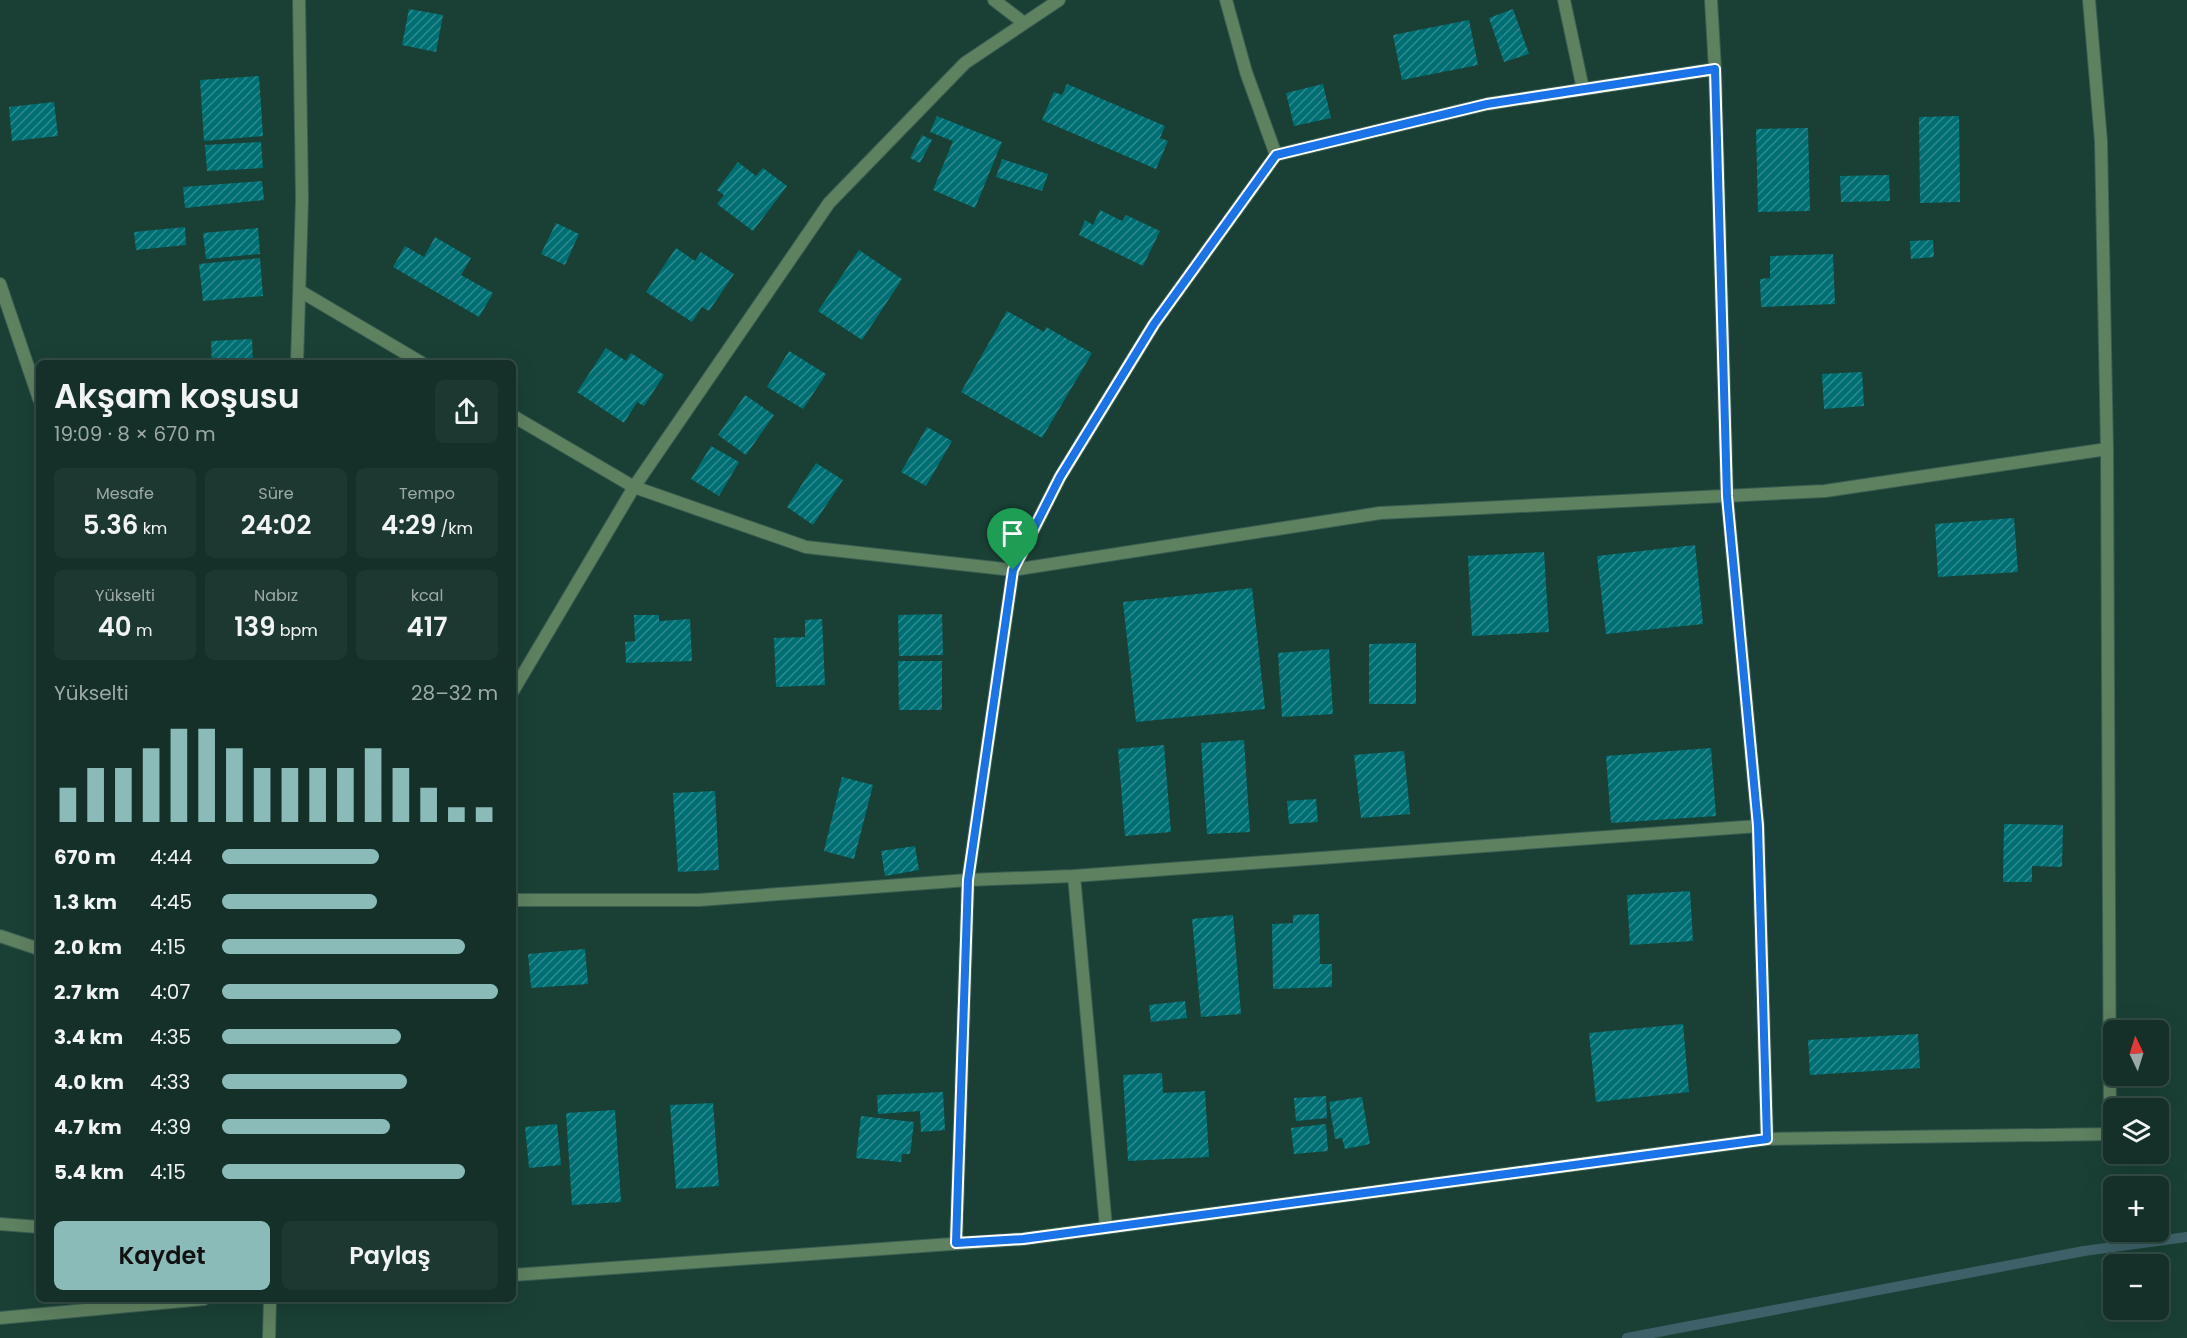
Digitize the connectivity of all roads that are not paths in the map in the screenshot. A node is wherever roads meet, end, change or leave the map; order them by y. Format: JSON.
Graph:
{"nodes":[{"id":1,"x":299,"y":0,"type":"edge"},
{"id":2,"x":994,"y":0,"type":"edge"},
{"id":3,"x":1059,"y":0,"type":"edge"},
{"id":4,"x":1226,"y":0,"type":"edge"},
{"id":5,"x":1564,"y":0,"type":"edge"},
{"id":6,"x":1711,"y":0,"type":"edge"},
{"id":7,"x":2089,"y":0,"type":"edge"},
{"id":8,"x":1024,"y":23,"type":"junction"},
{"id":9,"x":1715,"y":69,"type":"junction"},
{"id":10,"x":1583,"y":89,"type":"junction"},
{"id":11,"x":1276,"y":155,"type":"junction"},
{"id":12,"x":0,"y":284,"type":"edge"},
{"id":13,"x":300,"y":291,"type":"junction"},
{"id":14,"x":297,"y":360,"type":"edge"},
{"id":15,"x":417,"y":360,"type":"edge"},
{"id":16,"x":36,"y":390,"type":"edge"},
{"id":17,"x":516,"y":418,"type":"edge"},
{"id":18,"x":2107,"y":449,"type":"junction"},
{"id":19,"x":634,"y":487,"type":"junction"},
{"id":20,"x":1727,"y":496,"type":"junction"},
{"id":21,"x":1013,"y":570,"type":"junction"},
{"id":22,"x":516,"y":686,"type":"edge"},
{"id":23,"x":1758,"y":826,"type":"junction"},
{"id":24,"x":1074,"y":876,"type":"junction"},
{"id":25,"x":968,"y":880,"type":"junction"},
{"id":26,"x":516,"y":900,"type":"edge"},
{"id":27,"x":0,"y":936,"type":"edge"},
{"id":28,"x":36,"y":948,"type":"edge"},
{"id":29,"x":1767,"y":1139,"type":"junction"},
{"id":30,"x":0,"y":1224,"type":"edge"},
{"id":31,"x":36,"y":1227,"type":"edge"},
{"id":32,"x":1106,"y":1227,"type":"junction"},
{"id":33,"x":956,"y":1243,"type":"junction"},
{"id":34,"x":516,"y":1275,"type":"edge"},
{"id":35,"x":172,"y":1302,"type":"edge"},
{"id":36,"x":270,"y":1302,"type":"edge"},
{"id":37,"x":0,"y":1318,"type":"edge"},
{"id":38,"x":269,"y":1338,"type":"edge"}],
"edges":[{"from":1,"to":13,"type":"street"},
{"from":2,"to":8,"type":"street"},
{"from":3,"to":8,"type":"street"},
{"from":4,"to":11,"type":"street"},
{"from":5,"to":10,"type":"street"},
{"from":6,"to":9,"type":"street"},
{"from":7,"to":18,"type":"street"},
{"from":8,"to":19,"type":"street"},
{"from":9,"to":10,"type":"street"},
{"from":9,"to":20,"type":"street"},
{"from":10,"to":11,"type":"street"},
{"from":11,"to":21,"type":"street"},
{"from":12,"to":16,"type":"street"},
{"from":13,"to":14,"type":"street"},
{"from":13,"to":15,"type":"street"},
{"from":17,"to":19,"type":"street"},
{"from":18,"to":20,"type":"street"},
{"from":18,"to":29,"type":"street"},
{"from":19,"to":21,"type":"street"},
{"from":19,"to":22,"type":"street"},
{"from":20,"to":21,"type":"street"},
{"from":20,"to":23,"type":"street"},
{"from":21,"to":25,"type":"street"},
{"from":23,"to":24,"type":"street"},
{"from":23,"to":29,"type":"street"},
{"from":24,"to":25,"type":"street"},
{"from":24,"to":32,"type":"street"},
{"from":25,"to":26,"type":"street"},
{"from":25,"to":33,"type":"street"},
{"from":27,"to":28,"type":"street"},
{"from":29,"to":32,"type":"street"},
{"from":30,"to":31,"type":"street"},
{"from":32,"to":33,"type":"street"},
{"from":33,"to":34,"type":"street"},
{"from":35,"to":37,"type":"street"},
{"from":36,"to":38,"type":"street"}]}
